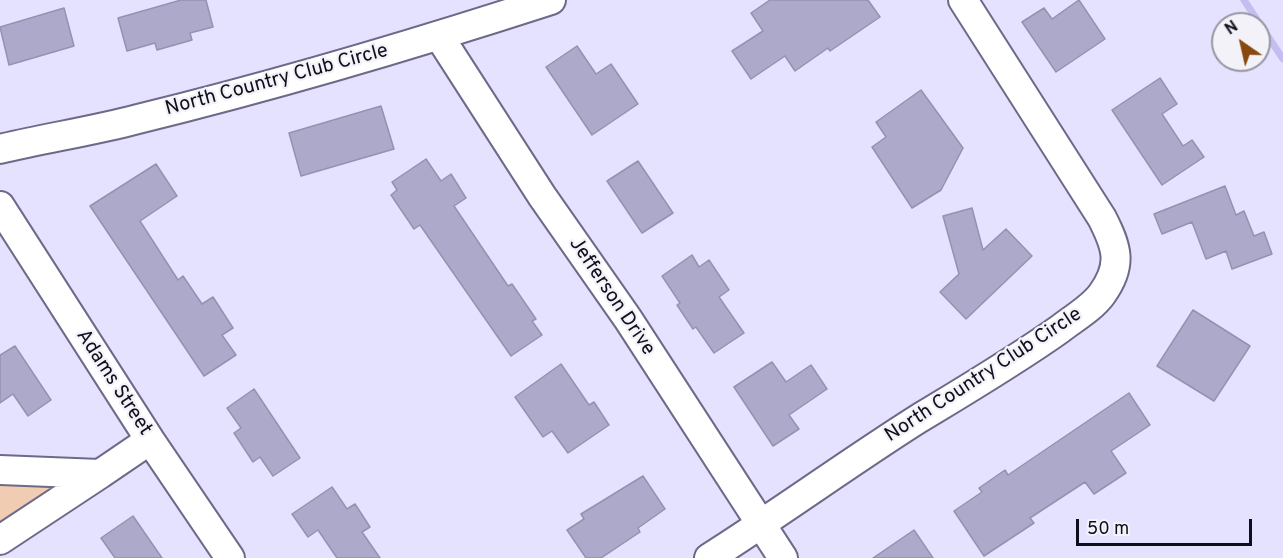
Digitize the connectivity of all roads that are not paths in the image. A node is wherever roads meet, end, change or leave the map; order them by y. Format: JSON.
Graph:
{"nodes":[{"id":1,"x":551,"y":0,"type":"edge"},
{"id":2,"x":963,"y":0,"type":"edge"},
{"id":3,"x":439,"y":36,"type":"junction"},
{"id":4,"x":0,"y":149,"type":"edge"},
{"id":5,"x":0,"y":206,"type":"edge"},
{"id":6,"x":150,"y":440,"type":"junction"},
{"id":7,"x":0,"y":470,"type":"edge"},
{"id":8,"x":100,"y":474,"type":"junction"},
{"id":9,"x":761,"y":525,"type":"junction"},
{"id":10,"x":0,"y":540,"type":"edge"},
{"id":11,"x":230,"y":558,"type":"edge"},
{"id":12,"x":709,"y":558,"type":"edge"},
{"id":13,"x":783,"y":558,"type":"edge"}],
"edges":[{"from":1,"to":3,"type":"street","name":"North Country Club Circle"},
{"from":2,"to":9,"type":"street","name":"North Country Club Circle"},
{"from":3,"to":4,"type":"street","name":"North Country Club Circle"},
{"from":3,"to":9,"type":"street","name":"Jefferson Drive"},
{"from":5,"to":6,"type":"street","name":"Adams Street"},
{"from":6,"to":8,"type":"street"},
{"from":6,"to":11,"type":"street","name":"Adams Street"},
{"from":7,"to":8,"type":"street"},
{"from":8,"to":10,"type":"street"},
{"from":9,"to":12,"type":"street","name":"North Country Club Circle"},
{"from":9,"to":13,"type":"street","name":"Jefferson Drive"}]}
